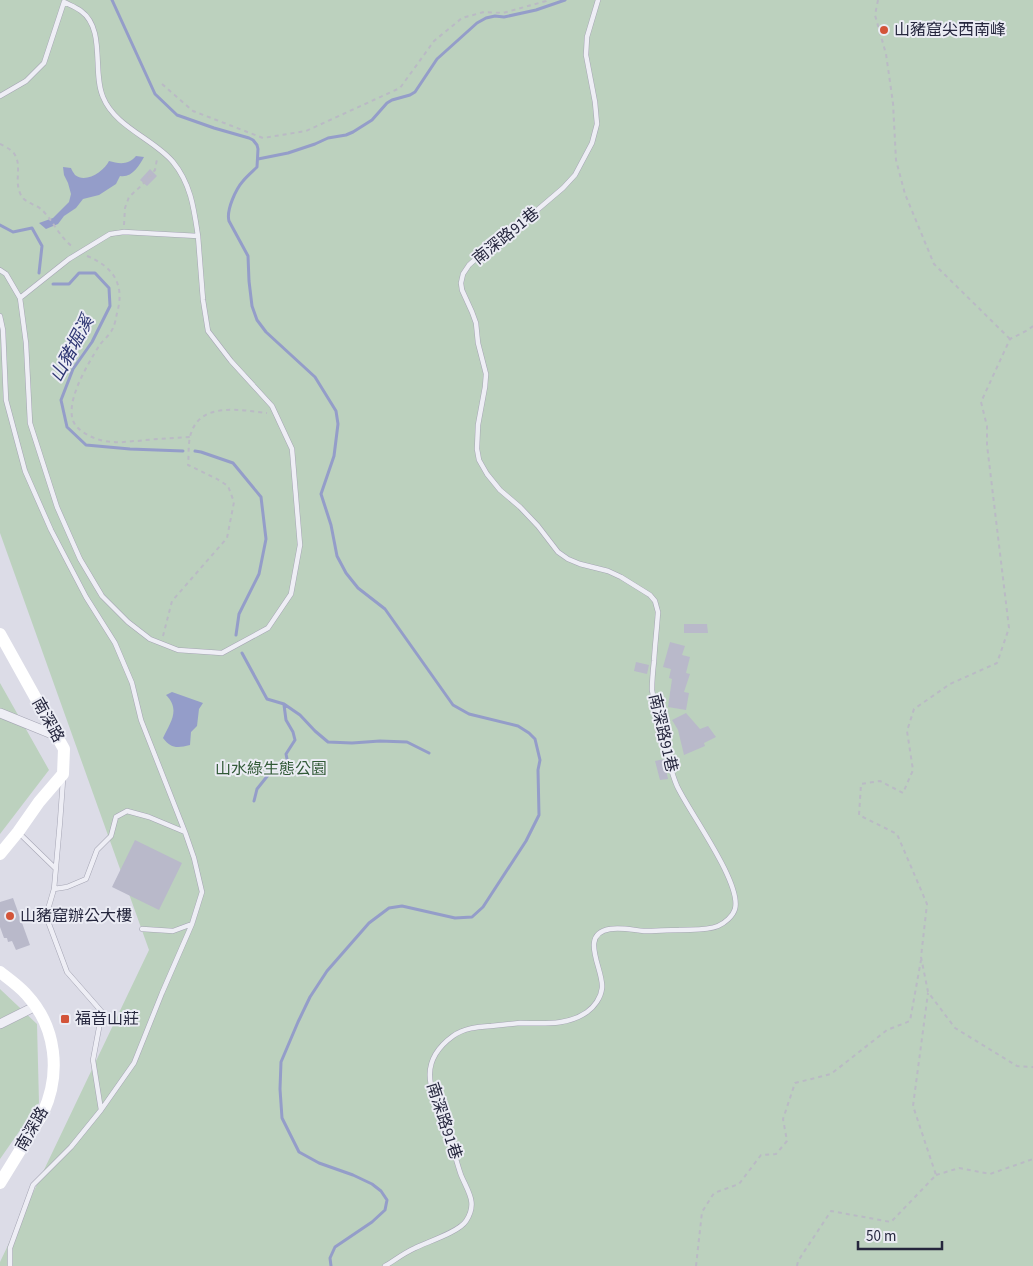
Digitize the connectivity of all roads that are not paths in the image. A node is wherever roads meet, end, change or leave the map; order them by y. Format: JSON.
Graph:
{"nodes":[{"id":1,"x":598,"y":0,"type":"edge"},
{"id":2,"x":62,"y":1,"type":"edge"},
{"id":3,"x":0,"y":96,"type":"edge"},
{"id":4,"x":198,"y":236,"type":"junction"},
{"id":5,"x":0,"y":270,"type":"edge"},
{"id":6,"x":20,"y":298,"type":"junction"},
{"id":7,"x":0,"y":316,"type":"edge"},
{"id":8,"x":0,"y":634,"type":"edge"},
{"id":9,"x":0,"y":713,"type":"edge"},
{"id":10,"x":57,"y":736,"type":"junction"},
{"id":11,"x":63,"y":774,"type":"junction"},
{"id":12,"x":18,"y":832,"type":"junction"},
{"id":13,"x":185,"y":832,"type":"junction"},
{"id":14,"x":0,"y":854,"type":"edge"},
{"id":15,"x":56,"y":868,"type":"junction"},
{"id":16,"x":54,"y":889,"type":"junction"},
{"id":17,"x":192,"y":924,"type":"junction"},
{"id":18,"x":142,"y":929,"type":"dead end"},
{"id":19,"x":0,"y":972,"type":"edge"},
{"id":20,"x":36,"y":1006,"type":"junction"},
{"id":21,"x":0,"y":1024,"type":"edge"},
{"id":22,"x":101,"y":1110,"type":"junction"},
{"id":23,"x":0,"y":1183,"type":"edge"},
{"id":24,"x":10,"y":1266,"type":"edge"},
{"id":25,"x":385,"y":1266,"type":"edge"}],
"edges":[{"from":1,"to":25,"type":"lane","name":"南深路91巷"},
{"from":2,"to":3,"type":"lane"},
{"from":2,"to":4,"type":"lane"},
{"from":4,"to":6,"type":"lane"},
{"from":4,"to":6,"type":"lane"},
{"from":5,"to":6,"type":"lane"},
{"from":7,"to":13,"type":"lane"},
{"from":8,"to":10,"type":"main road","name":"南深路"},
{"from":9,"to":10,"type":"street"},
{"from":10,"to":11,"type":"main road","name":"南深路"},
{"from":11,"to":12,"type":"main road"},
{"from":11,"to":15,"type":"lane"},
{"from":12,"to":14,"type":"main road"},
{"from":12,"to":15,"type":"lane"},
{"from":13,"to":16,"type":"lane"},
{"from":13,"to":17,"type":"lane"},
{"from":15,"to":16,"type":"lane"},
{"from":16,"to":22,"type":"lane"},
{"from":17,"to":18,"type":"lane"},
{"from":17,"to":22,"type":"lane"},
{"from":19,"to":20,"type":"main road","name":"南深路"},
{"from":20,"to":21,"type":"street"},
{"from":20,"to":23,"type":"main road","name":"南深路"},
{"from":22,"to":24,"type":"lane"}]}
